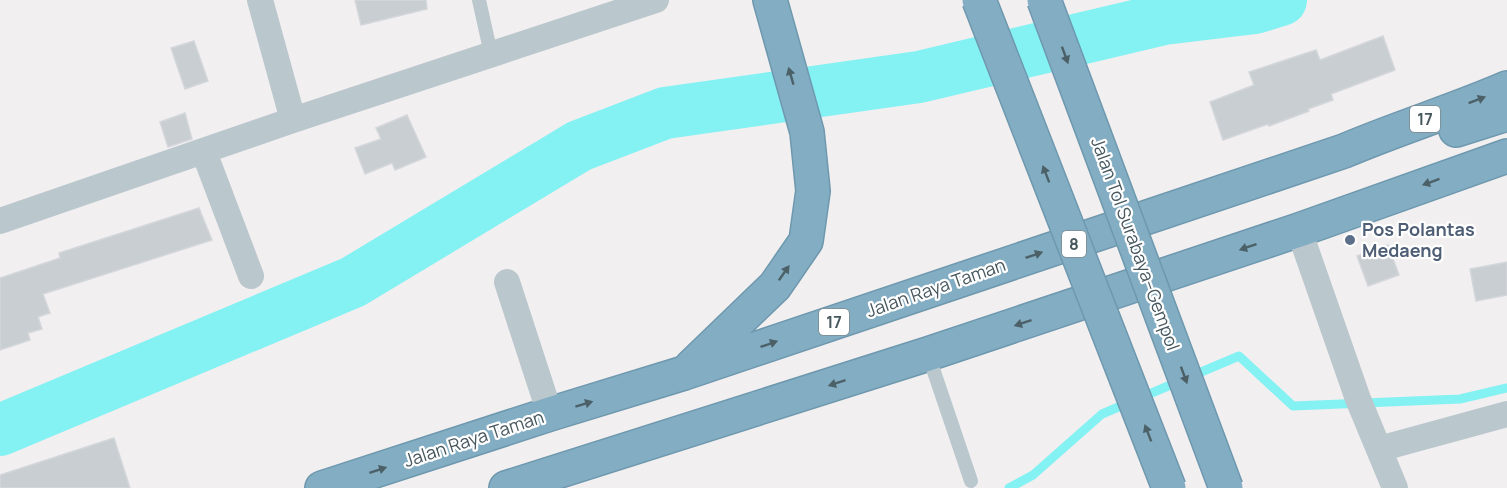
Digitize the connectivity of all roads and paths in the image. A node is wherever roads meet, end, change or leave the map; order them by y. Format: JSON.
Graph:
{"nodes":[{"id":1,"x":260,"y":0,"type":"edge"},
{"id":2,"x":479,"y":0,"type":"edge"},
{"id":3,"x":656,"y":0,"type":"edge"},
{"id":4,"x":770,"y":0,"type":"edge"},
{"id":5,"x":979,"y":0,"type":"edge"},
{"id":6,"x":1044,"y":0,"type":"edge"},
{"id":7,"x":491,"y":54,"type":"junction"},
{"id":8,"x":1507,"y":88,"type":"edge"},
{"id":9,"x":1507,"y":114,"type":"edge"},
{"id":10,"x":293,"y":120,"type":"junction"},
{"id":11,"x":1344,"y":151,"type":"junction"},
{"id":12,"x":204,"y":152,"type":"junction"},
{"id":13,"x":1500,"y":156,"type":"edge"},
{"id":14,"x":0,"y":221,"type":"edge"},
{"id":15,"x":1299,"y":230,"type":"junction"},
{"id":16,"x":251,"y":276,"type":"dead end"},
{"id":17,"x":507,"y":282,"type":"dead end"},
{"id":18,"x":928,"y":354,"type":"junction"},
{"id":19,"x":684,"y":373,"type":"junction"},
{"id":20,"x":550,"y":414,"type":"junction"},
{"id":21,"x":1507,"y":414,"type":"edge"},
{"id":22,"x":1375,"y":440,"type":"junction"},
{"id":23,"x":971,"y":481,"type":"dead end"},
{"id":24,"x":322,"y":488,"type":"edge"},
{"id":25,"x":506,"y":488,"type":"edge"},
{"id":26,"x":1169,"y":488,"type":"edge"},
{"id":27,"x":1226,"y":488,"type":"edge"},
{"id":28,"x":1395,"y":488,"type":"edge"}],
"edges":[{"from":1,"to":10,"type":"street"},
{"from":2,"to":7,"type":"lane"},
{"from":3,"to":7,"type":"street"},
{"from":19,"to":4,"type":"highway","one_way":true},
{"from":26,"to":5,"type":"highway","number":"8","one_way":true,"bridge":true},
{"from":6,"to":27,"type":"highway","name":"Jalan Tol Surabaya–Gempol","one_way":true,"bridge":true},
{"from":7,"to":10,"type":"street"},
{"from":11,"to":8,"type":"highway","number":"17","one_way":true},
{"from":9,"to":11,"type":"highway"},
{"from":10,"to":12,"type":"street"},
{"from":19,"to":11,"type":"highway","name":"Jalan Raya Taman","number":"17","one_way":true},
{"from":12,"to":14,"type":"street"},
{"from":12,"to":16,"type":"street"},
{"from":13,"to":15,"type":"highway","one_way":true},
{"from":15,"to":18,"type":"highway","one_way":true},
{"from":15,"to":22,"type":"street"},
{"from":17,"to":20,"type":"street"},
{"from":18,"to":23,"type":"lane"},
{"from":18,"to":25,"type":"highway","one_way":true},
{"from":20,"to":19,"type":"highway","name":"Jalan Raya Taman","number":"17","one_way":true},
{"from":24,"to":20,"type":"highway","name":"Jalan Raya Taman","number":"17","one_way":true},
{"from":21,"to":22,"type":"street"},
{"from":22,"to":28,"type":"street"}]}
